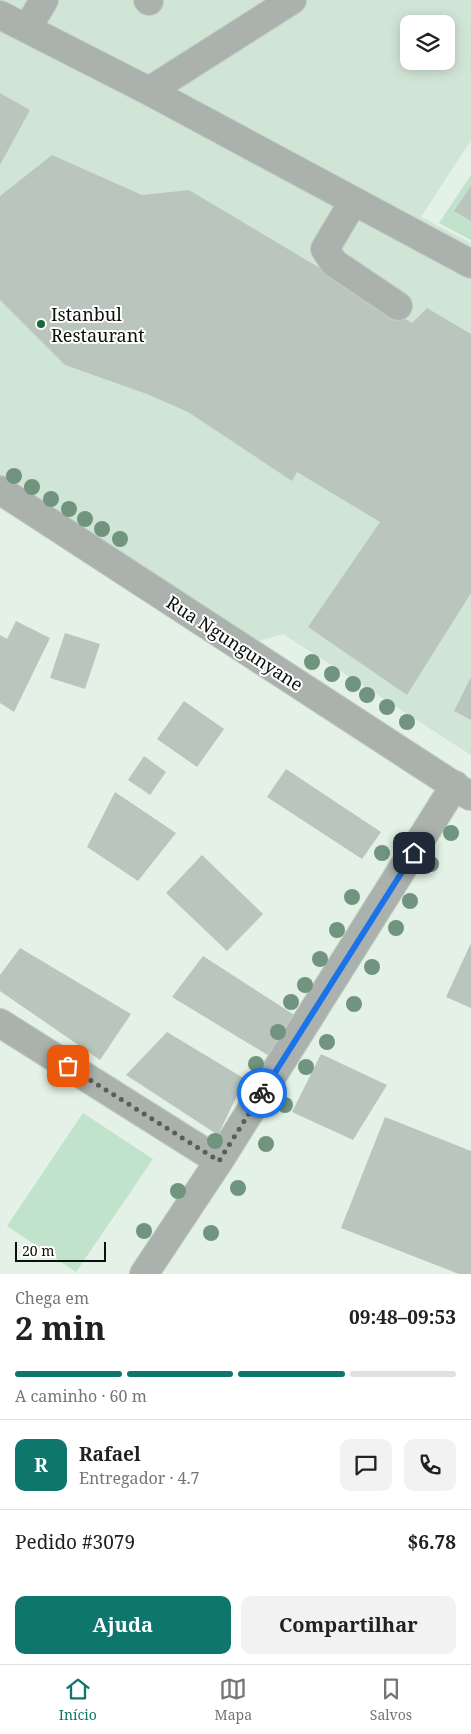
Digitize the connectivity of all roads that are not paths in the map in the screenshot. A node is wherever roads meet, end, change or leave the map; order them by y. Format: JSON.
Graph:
{"nodes":[{"id":1,"x":44,"y":0,"type":"edge"},
{"id":2,"x":292,"y":0,"type":"edge"},
{"id":3,"x":0,"y":15,"type":"edge"},
{"id":4,"x":27,"y":29,"type":"junction"},
{"id":5,"x":149,"y":91,"type":"junction"},
{"id":6,"x":353,"y":202,"type":"junction"},
{"id":7,"x":471,"y":264,"type":"edge"},
{"id":8,"x":398,"y":306,"type":"dead end"},
{"id":9,"x":0,"y":490,"type":"edge"},
{"id":10,"x":463,"y":791,"type":"edge"},
{"id":11,"x":0,"y":1023,"type":"edge"},
{"id":12,"x":219,"y":1161,"type":"junction"},
{"id":13,"x":144,"y":1274,"type":"edge"}],
"edges":[{"from":1,"to":4,"type":"street"},
{"from":2,"to":5,"type":"street"},
{"from":3,"to":4,"type":"street"},
{"from":4,"to":5,"type":"street"},
{"from":5,"to":6,"type":"street"},
{"from":6,"to":7,"type":"street"},
{"from":6,"to":8,"type":"street"},
{"from":9,"to":10,"type":"street","name":"Rua Ngungunyane"},
{"from":10,"to":12,"type":"street"},
{"from":11,"to":12,"type":"street"},
{"from":12,"to":13,"type":"street"}]}
